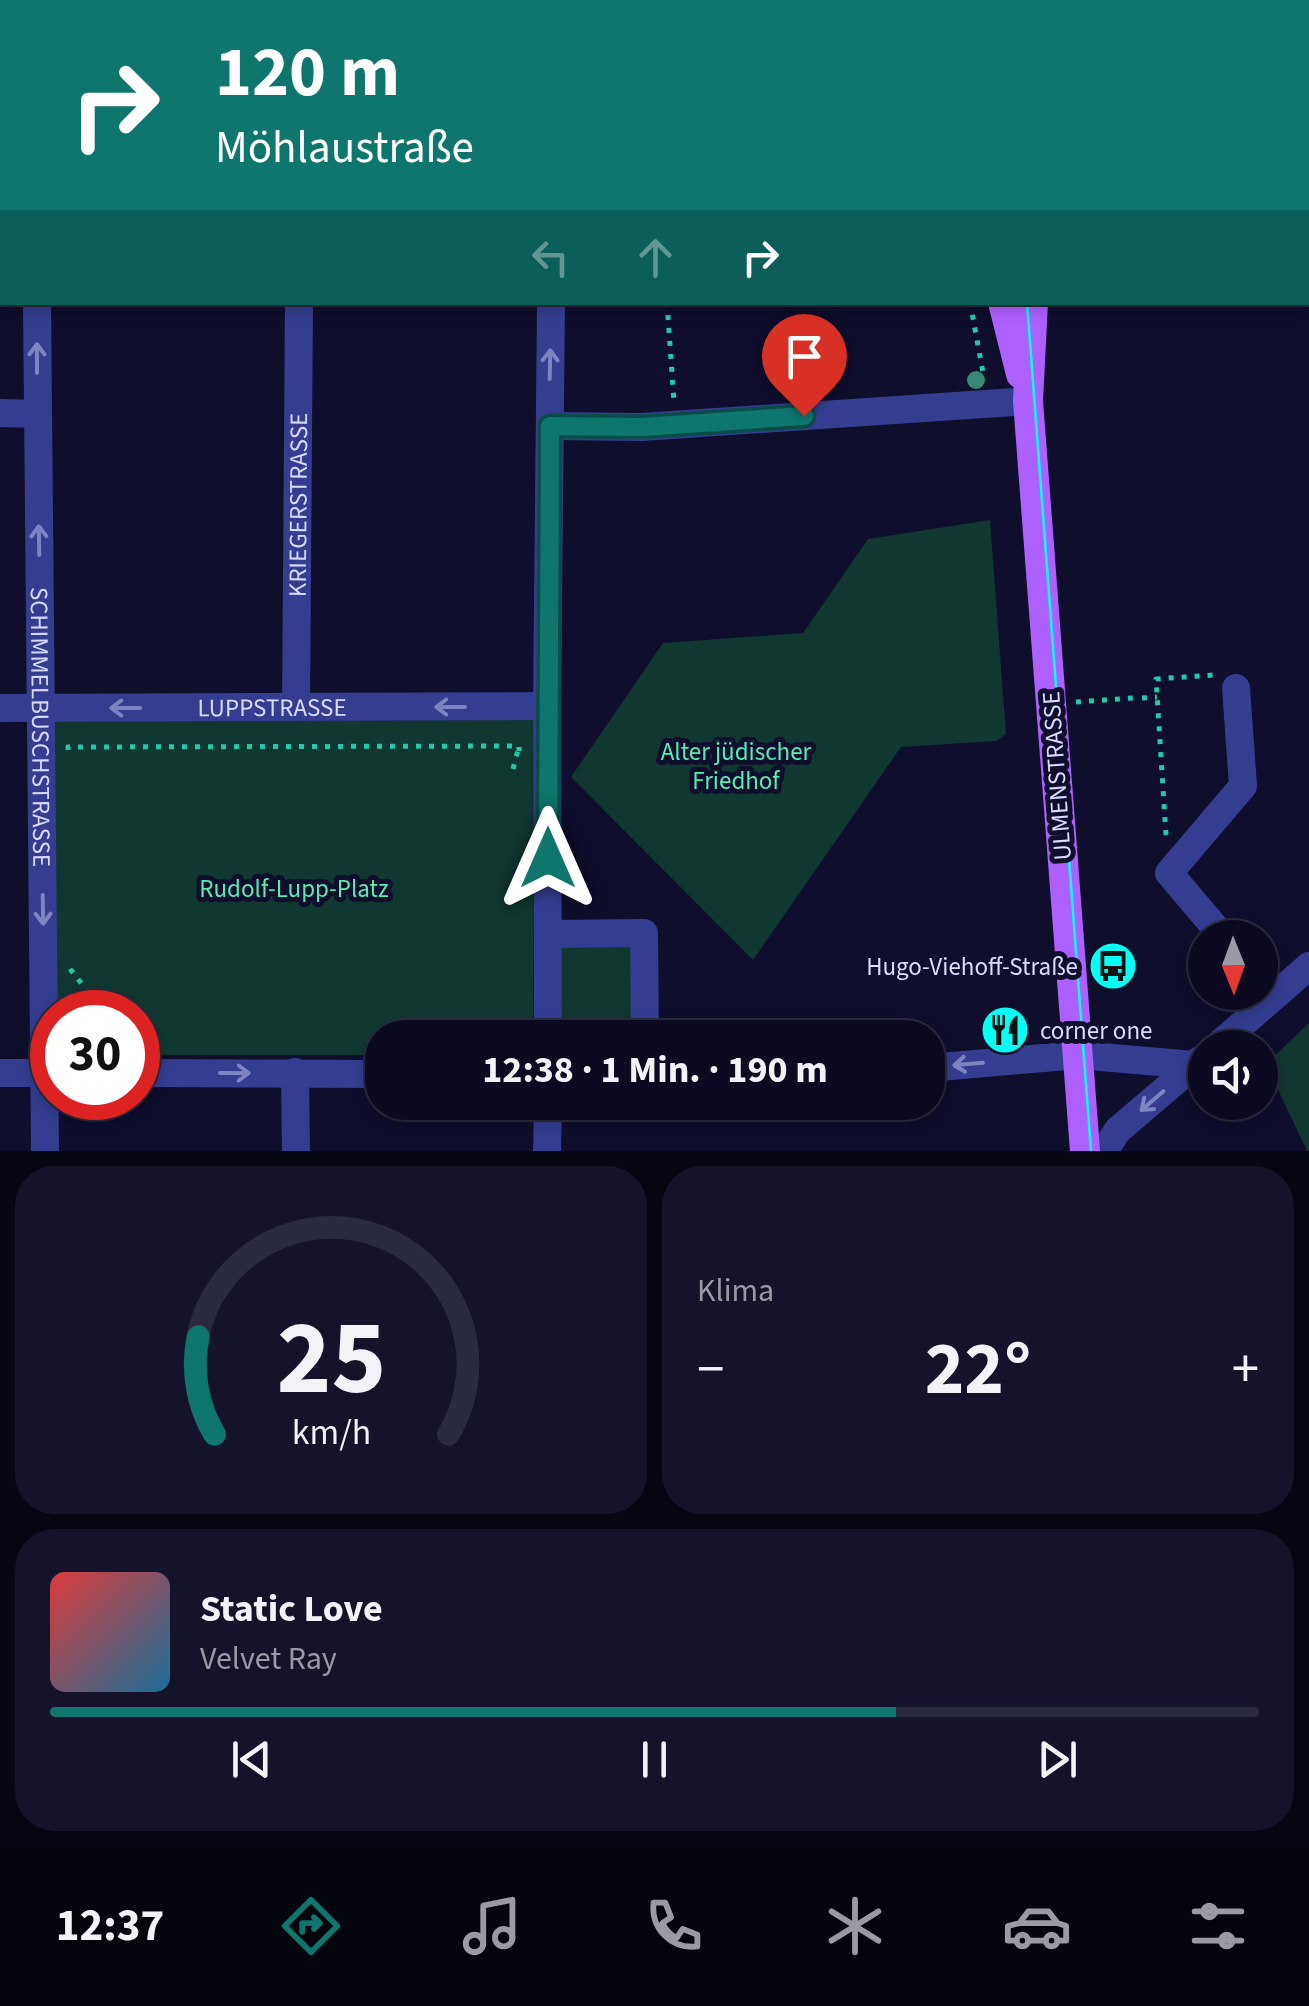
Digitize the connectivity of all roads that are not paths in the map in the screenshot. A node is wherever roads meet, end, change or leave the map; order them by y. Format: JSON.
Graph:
{"nodes":[{"id":1,"x":37,"y":305,"type":"edge"},
{"id":2,"x":299,"y":305,"type":"edge"},
{"id":3,"x":551,"y":305,"type":"edge"},
{"id":4,"x":1004,"y":305,"type":"edge"},
{"id":5,"x":1034,"y":305,"type":"edge"},
{"id":6,"x":1028,"y":400,"type":"junction"},
{"id":7,"x":0,"y":413,"type":"edge"},
{"id":8,"x":38,"y":414,"type":"junction"},
{"id":9,"x":550,"y":426,"type":"junction"},
{"id":10,"x":1236,"y":688,"type":"road end"},
{"id":11,"x":548,"y":706,"type":"junction"},
{"id":12,"x":296,"y":707,"type":"junction"},
{"id":13,"x":0,"y":708,"type":"edge"},
{"id":14,"x":40,"y":708,"type":"junction"},
{"id":15,"x":1209,"y":920,"type":"edge"},
{"id":16,"x":548,"y":934,"type":"junction"},
{"id":17,"x":1309,"y":966,"type":"edge"},
{"id":18,"x":1278,"y":982,"type":"edge"},
{"id":19,"x":47,"y":990,"type":"edge"},
{"id":20,"x":1247,"y":1010,"type":"edge"},
{"id":21,"x":548,"y":1020,"type":"edge"},
{"id":22,"x":645,"y":1020,"type":"edge"},
{"id":23,"x":1229,"y":1030,"type":"edge"},
{"id":24,"x":1078,"y":1055,"type":"junction"},
{"id":25,"x":1188,"y":1056,"type":"edge"},
{"id":26,"x":945,"y":1067,"type":"edge"},
{"id":27,"x":1188,"y":1070,"type":"edge"},
{"id":28,"x":296,"y":1072,"type":"junction"},
{"id":29,"x":0,"y":1073,"type":"edge"},
{"id":30,"x":30,"y":1073,"type":"edge"},
{"id":31,"x":160,"y":1073,"type":"edge"},
{"id":32,"x":365,"y":1074,"type":"edge"},
{"id":33,"x":47,"y":1120,"type":"edge"},
{"id":34,"x":548,"y":1120,"type":"edge"},
{"id":35,"x":46,"y":1151,"type":"edge"},
{"id":36,"x":296,"y":1151,"type":"edge"},
{"id":37,"x":547,"y":1151,"type":"edge"},
{"id":38,"x":1084,"y":1151,"type":"edge"},
{"id":39,"x":1104,"y":1151,"type":"edge"}],
"edges":[{"from":8,"to":1,"type":"street","name":"SCHIMMELBUSCHSTRASSE","one_way":true},
{"from":2,"to":12,"type":"street","name":"KRIEGERSTRASSE"},
{"from":9,"to":3,"type":"street","one_way":true},
{"from":4,"to":6,"type":"main road","name":"ULMENSTRASSE"},
{"from":5,"to":6,"type":"main road","name":"ULMENSTRASSE"},
{"from":6,"to":9,"type":"street"},
{"from":6,"to":24,"type":"main road","name":"ULMENSTRASSE"},
{"from":7,"to":8,"type":"street"},
{"from":14,"to":8,"type":"street","name":"SCHIMMELBUSCHSTRASSE","one_way":true},
{"from":9,"to":11,"type":"street"},
{"from":10,"to":15,"type":"street"},
{"from":11,"to":12,"type":"street","name":"LUPPSTRASSE","one_way":true},
{"from":11,"to":16,"type":"street"},
{"from":12,"to":14,"type":"street","name":"LUPPSTRASSE","one_way":true},
{"from":13,"to":14,"type":"street","name":"LUPPSTRASSE"},
{"from":14,"to":19,"type":"street","name":"SCHIMMELBUSCHSTRASSE","one_way":true},
{"from":16,"to":21,"type":"street"},
{"from":16,"to":22,"type":"street"},
{"from":17,"to":18,"type":"street"},
{"from":20,"to":23,"type":"street"},
{"from":24,"to":25,"type":"street"},
{"from":24,"to":26,"type":"street","one_way":true},
{"from":24,"to":38,"type":"main road","name":"ULMENSTRASSE"},
{"from":27,"to":39,"type":"street","one_way":true},
{"from":31,"to":28,"type":"street","one_way":true},
{"from":28,"to":32,"type":"street"},
{"from":28,"to":36,"type":"street"},
{"from":29,"to":30,"type":"street"},
{"from":33,"to":35,"type":"street","name":"SCHIMMELBUSCHSTRASSE"},
{"from":34,"to":37,"type":"street"}]}
